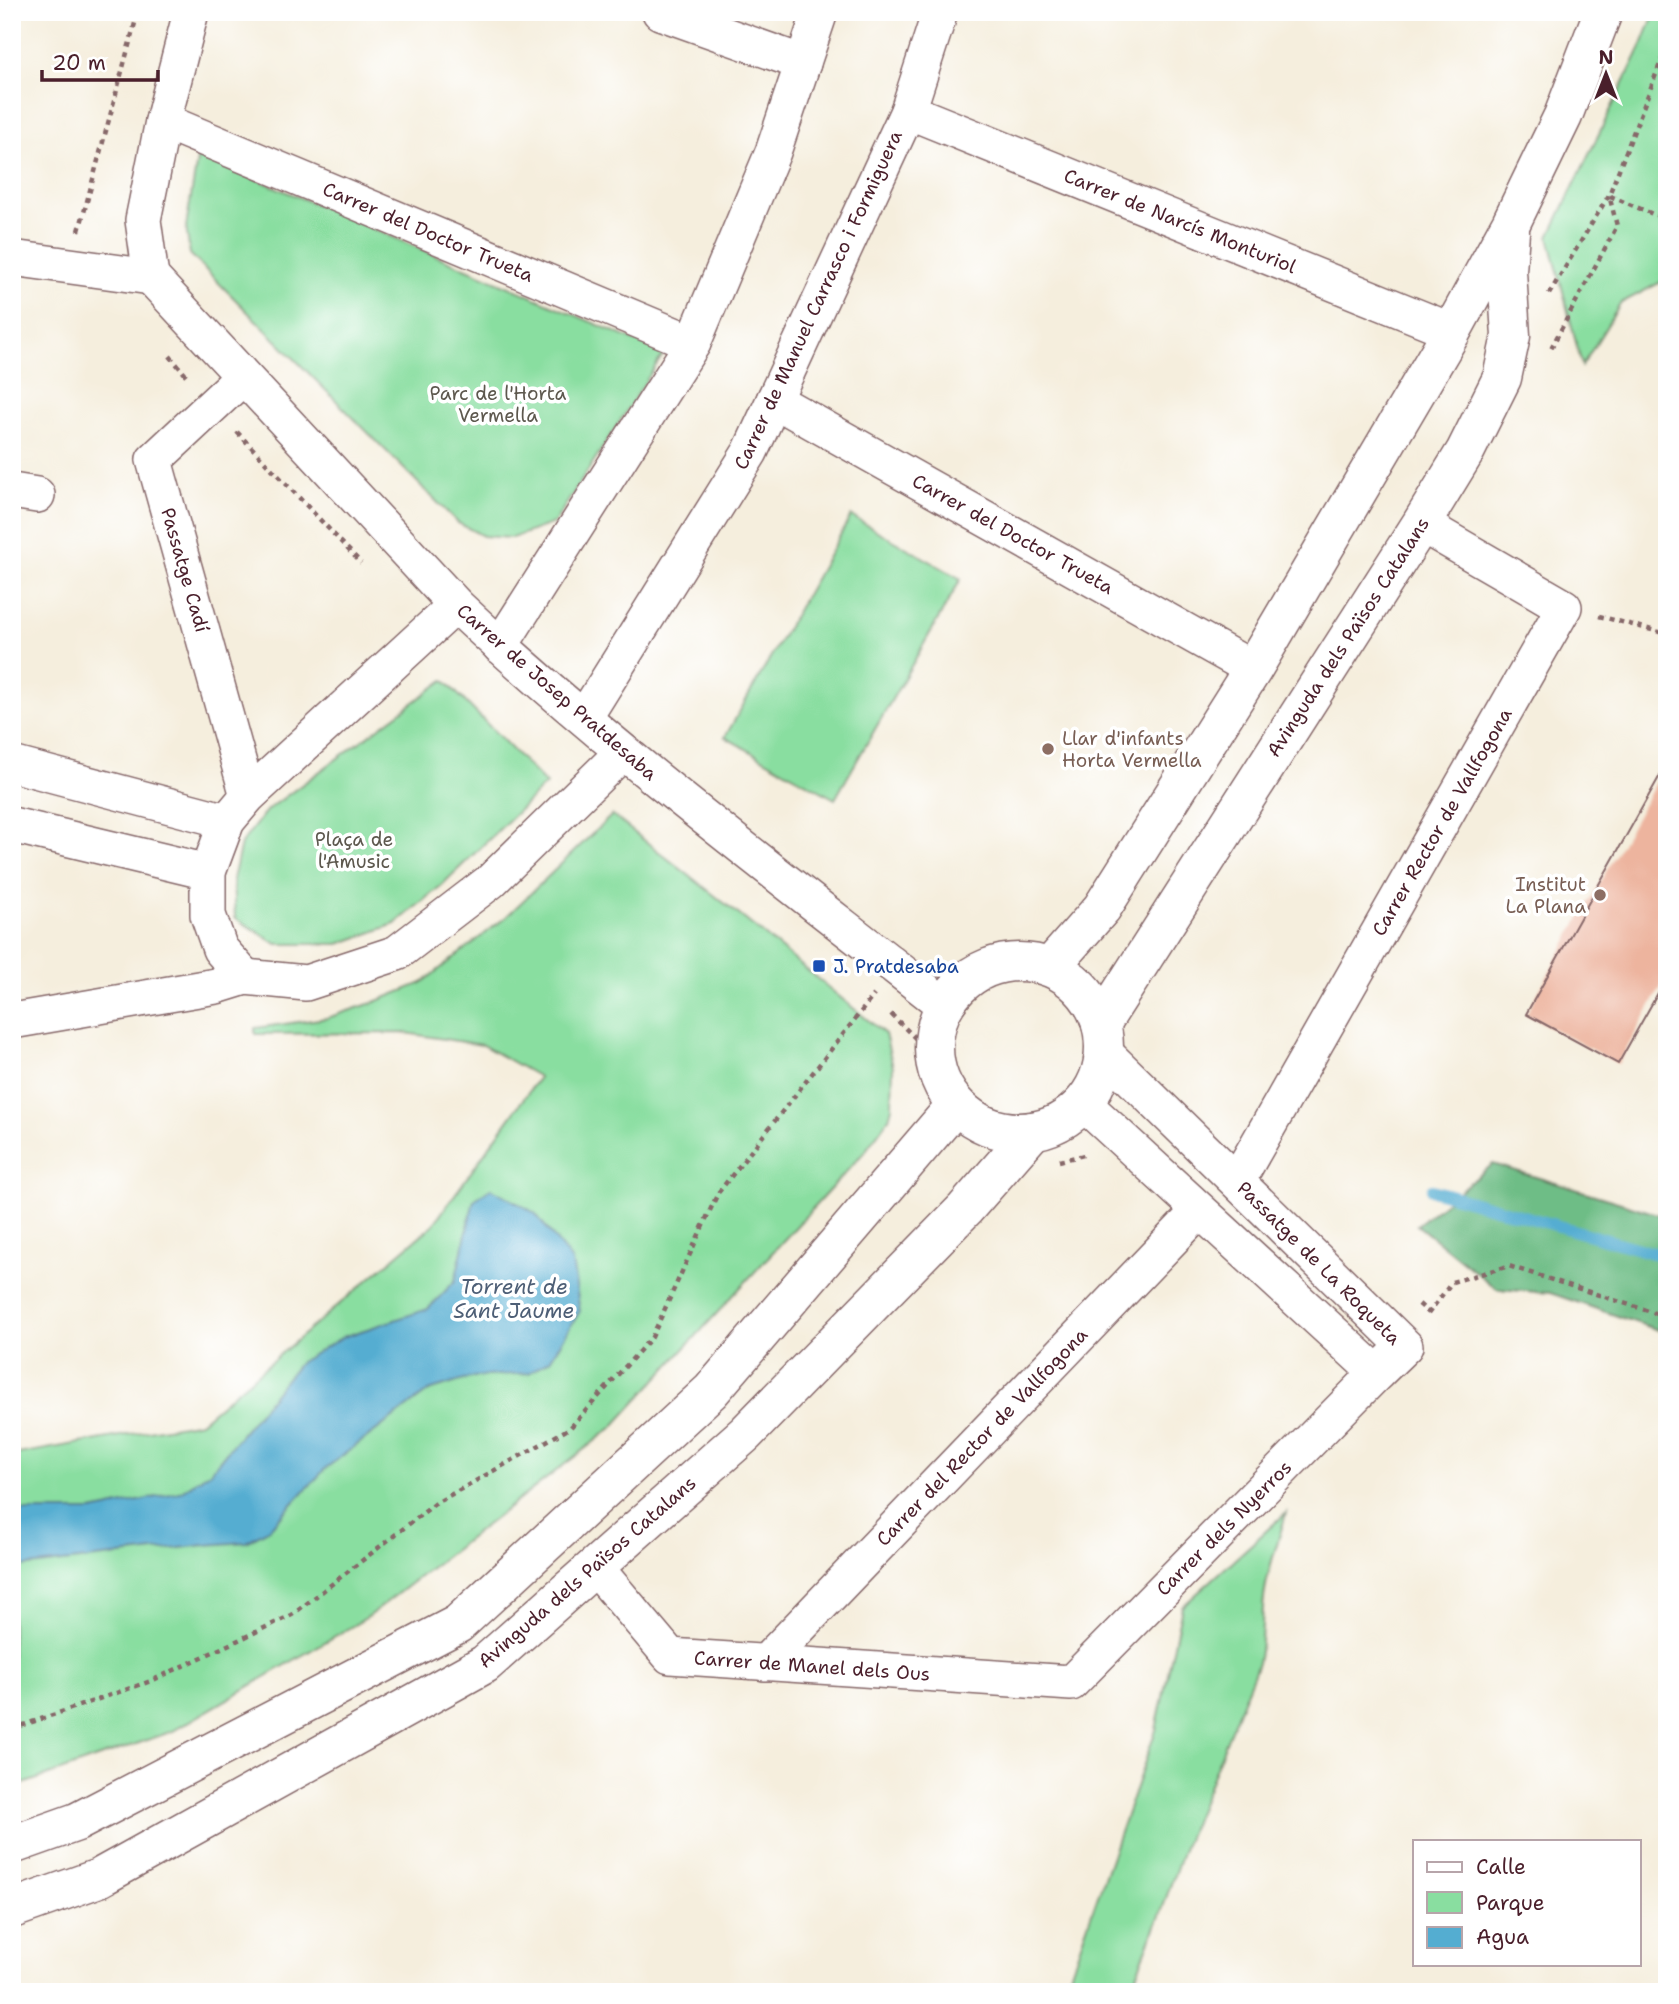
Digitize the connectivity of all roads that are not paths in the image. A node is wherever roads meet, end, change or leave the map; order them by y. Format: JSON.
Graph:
{"nodes":[{"id":1,"x":191,"y":12,"type":"edge"},
{"id":2,"x":660,"y":12,"type":"edge"},
{"id":3,"x":820,"y":12,"type":"edge"},
{"id":4,"x":940,"y":12,"type":"edge"},
{"id":5,"x":1603,"y":12,"type":"edge"},
{"id":6,"x":803,"y":63,"type":"junction"},
{"id":7,"x":908,"y":111,"type":"junction"},
{"id":8,"x":163,"y":121,"type":"junction"},
{"id":9,"x":1511,"y":223,"type":"junction"},
{"id":10,"x":12,"y":258,"type":"edge"},
{"id":11,"x":151,"y":277,"type":"junction"},
{"id":12,"x":1452,"y":331,"type":"junction"},
{"id":13,"x":693,"y":343,"type":"junction"},
{"id":14,"x":243,"y":377,"type":"junction"},
{"id":15,"x":774,"y":400,"type":"junction"},
{"id":16,"x":1421,"y":524,"type":"junction"},
{"id":17,"x":456,"y":605,"type":"junction"},
{"id":18,"x":500,"y":646,"type":"junction"},
{"id":19,"x":1253,"y":669,"type":"junction"},
{"id":20,"x":584,"y":718,"type":"junction"},
{"id":21,"x":623,"y":752,"type":"junction"},
{"id":22,"x":12,"y":764,"type":"edge"},
{"id":23,"x":238,"y":808,"type":"junction"},
{"id":24,"x":12,"y":825,"type":"edge"},
{"id":25,"x":208,"y":872,"type":"junction"},
{"id":26,"x":1049,"y":967,"type":"junction"},
{"id":27,"x":245,"y":978,"type":"junction"},
{"id":28,"x":944,"y":1005,"type":"junction"},
{"id":29,"x":12,"y":1021,"type":"edge"},
{"id":30,"x":1103,"y":1038,"type":"junction"},
{"id":31,"x":1083,"y":1103,"type":"junction"},
{"id":32,"x":956,"y":1105,"type":"junction"},
{"id":33,"x":1033,"y":1130,"type":"junction"},
{"id":34,"x":1237,"y":1181,"type":"junction"},
{"id":35,"x":1199,"y":1211,"type":"junction"},
{"id":36,"x":1377,"y":1373,"type":"junction"},
{"id":37,"x":594,"y":1567,"type":"junction"},
{"id":38,"x":765,"y":1663,"type":"junction"},
{"id":39,"x":1071,"y":1683,"type":"joint"},
{"id":40,"x":12,"y":1845,"type":"edge"},
{"id":41,"x":12,"y":1909,"type":"edge"}],
"edges":[{"from":1,"to":8,"type":"street"},
{"from":2,"to":6,"type":"street"},
{"from":3,"to":6,"type":"street"},
{"from":4,"to":7,"type":"street","name":"Carrer de Manuel Carrasco i Formiguera"},
{"from":5,"to":9,"type":"street","name":"Avinguda dels Països Catalans"},
{"from":6,"to":13,"type":"street"},
{"from":7,"to":12,"type":"street","name":"Carrer de Narcís Monturiol"},
{"from":7,"to":15,"type":"street","name":"Carrer de Manuel Carrasco i Formiguera"},
{"from":8,"to":11,"type":"street"},
{"from":8,"to":13,"type":"street","name":"Carrer del Doctor Trueta"},
{"from":9,"to":12,"type":"street","name":"Avinguda dels Països Catalans"},
{"from":9,"to":16,"type":"street","name":"Avinguda dels Països Catalans"},
{"from":10,"to":11,"type":"street"},
{"from":11,"to":14,"type":"street","name":"Carrer de Josep Pratdesaba"},
{"from":12,"to":19,"type":"street","name":"Avinguda dels Països Catalans"},
{"from":13,"to":18,"type":"street"},
{"from":14,"to":17,"type":"street","name":"Carrer de Josep Pratdesaba"},
{"from":14,"to":23,"type":"street","name":"Passatge Cadí"},
{"from":15,"to":19,"type":"street","name":"Carrer del Doctor Trueta"},
{"from":15,"to":20,"type":"street","name":"Carrer de Manuel Carrasco i Formiguera"},
{"from":16,"to":30,"type":"street","name":"Avinguda dels Països Catalans"},
{"from":16,"to":34,"type":"street","name":"Carrer Rector de Vallfogona"},
{"from":17,"to":18,"type":"street","name":"Carrer de Josep Pratdesaba"},
{"from":17,"to":23,"type":"street"},
{"from":18,"to":20,"type":"street","name":"Carrer de Josep Pratdesaba"},
{"from":19,"to":26,"type":"street","name":"Avinguda dels Països Catalans"},
{"from":20,"to":21,"type":"street","name":"Carrer de Josep Pratdesaba"},
{"from":21,"to":27,"type":"street"},
{"from":21,"to":28,"type":"street","name":"Carrer de Josep Pratdesaba"},
{"from":22,"to":23,"type":"street"},
{"from":23,"to":25,"type":"street"},
{"from":24,"to":25,"type":"street"},
{"from":25,"to":27,"type":"street"},
{"from":26,"to":28,"type":"street"},
{"from":26,"to":30,"type":"street"},
{"from":27,"to":29,"type":"street"},
{"from":28,"to":32,"type":"street"},
{"from":30,"to":31,"type":"street"},
{"from":30,"to":34,"type":"street","name":"Passatge de La Roqueta"},
{"from":31,"to":33,"type":"street"},
{"from":31,"to":35,"type":"street","name":"Passatge de La Roqueta"},
{"from":32,"to":33,"type":"street"},
{"from":32,"to":40,"type":"street"},
{"from":33,"to":37,"type":"street","name":"Avinguda dels Països Catalans"},
{"from":34,"to":36,"type":"street","name":"Passatge de La Roqueta"},
{"from":35,"to":36,"type":"street","name":"Passatge de La Roqueta"},
{"from":35,"to":38,"type":"street","name":"Carrer del Rector de Vallfogona"},
{"from":36,"to":39,"type":"street","name":"Carrer dels Nyerros"},
{"from":37,"to":38,"type":"street","name":"Carrer de Manel dels Ous"},
{"from":37,"to":41,"type":"street","name":"Avinguda dels Països Catalans"},
{"from":38,"to":39,"type":"street","name":"Carrer de Manel dels Ous"}]}
